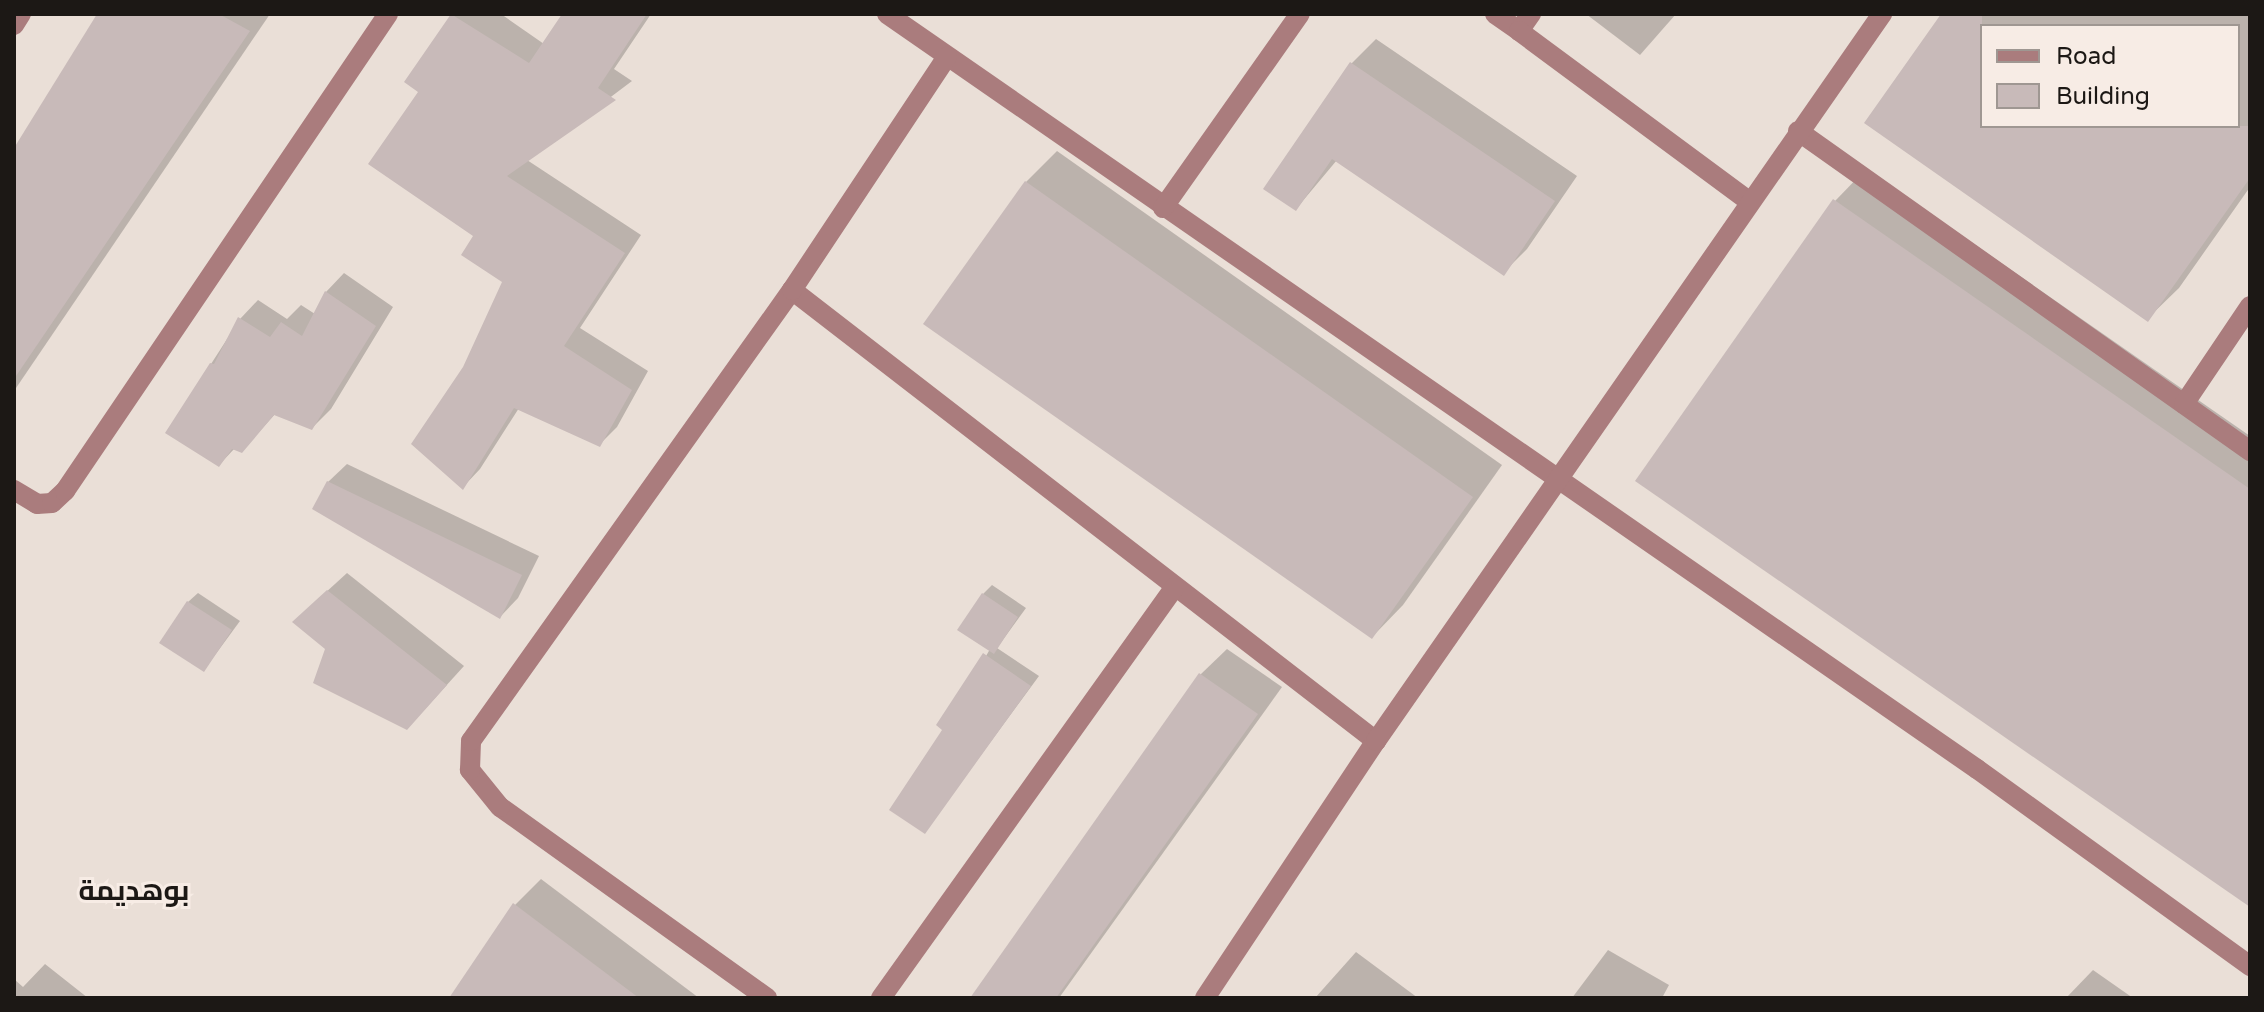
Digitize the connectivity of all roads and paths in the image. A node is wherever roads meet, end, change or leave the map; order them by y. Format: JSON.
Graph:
{"nodes":[{"id":1,"x":21,"y":14,"type":"edge"},
{"id":2,"x":387,"y":14,"type":"edge"},
{"id":3,"x":887,"y":14,"type":"edge"},
{"id":4,"x":1300,"y":14,"type":"edge"},
{"id":5,"x":1495,"y":14,"type":"edge"},
{"id":6,"x":1882,"y":14,"type":"edge"},
{"id":7,"x":1525,"y":23,"type":"edge"},
{"id":8,"x":14,"y":25,"type":"edge"},
{"id":9,"x":947,"y":57,"type":"junction"},
{"id":10,"x":1798,"y":131,"type":"junction"},
{"id":11,"x":1749,"y":201,"type":"junction"},
{"id":12,"x":1163,"y":208,"type":"junction"},
{"id":13,"x":792,"y":290,"type":"junction"},
{"id":14,"x":2250,"y":306,"type":"edge"},
{"id":15,"x":2184,"y":404,"type":"junction"},
{"id":16,"x":2250,"y":451,"type":"edge"},
{"id":17,"x":1562,"y":479,"type":"junction"},
{"id":18,"x":14,"y":490,"type":"edge"},
{"id":19,"x":1174,"y":588,"type":"junction"},
{"id":20,"x":1376,"y":741,"type":"junction"},
{"id":21,"x":2250,"y":966,"type":"edge"},
{"id":22,"x":767,"y":998,"type":"edge"},
{"id":23,"x":881,"y":998,"type":"edge"},
{"id":24,"x":1205,"y":998,"type":"edge"}],
"edges":[{"from":1,"to":8,"type":"street"},
{"from":2,"to":18,"type":"street"},
{"from":3,"to":9,"type":"street"},
{"from":4,"to":12,"type":"street"},
{"from":5,"to":7,"type":"street"},
{"from":6,"to":10,"type":"street"},
{"from":7,"to":11,"type":"street"},
{"from":9,"to":12,"type":"street"},
{"from":9,"to":13,"type":"street"},
{"from":10,"to":11,"type":"street"},
{"from":10,"to":15,"type":"street"},
{"from":11,"to":17,"type":"street"},
{"from":12,"to":17,"type":"street"},
{"from":13,"to":19,"type":"street"},
{"from":13,"to":22,"type":"street"},
{"from":14,"to":15,"type":"street"},
{"from":15,"to":16,"type":"street"},
{"from":17,"to":20,"type":"street"},
{"from":17,"to":21,"type":"street"},
{"from":19,"to":20,"type":"street"},
{"from":19,"to":23,"type":"street"},
{"from":20,"to":24,"type":"street"}]}
